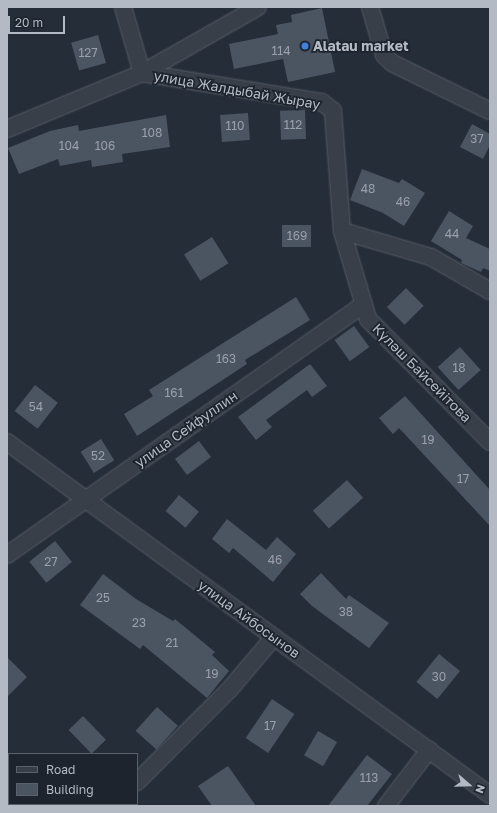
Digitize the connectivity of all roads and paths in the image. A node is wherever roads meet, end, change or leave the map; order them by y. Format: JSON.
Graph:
{"nodes":[{"id":1,"x":123,"y":7,"type":"edge"},
{"id":2,"x":258,"y":7,"type":"edge"},
{"id":3,"x":370,"y":7,"type":"edge"},
{"id":4,"x":142,"y":73,"type":"junction"},
{"id":5,"x":490,"y":111,"type":"edge"},
{"id":6,"x":7,"y":129,"type":"edge"},
{"id":7,"x":342,"y":230,"type":"junction"},
{"id":8,"x":490,"y":291,"type":"edge"},
{"id":9,"x":364,"y":304,"type":"junction"},
{"id":10,"x":7,"y":442,"type":"edge"},
{"id":11,"x":490,"y":442,"type":"edge"},
{"id":12,"x":86,"y":500,"type":"junction"},
{"id":13,"x":7,"y":555,"type":"edge"},
{"id":14,"x":274,"y":637,"type":"junction"},
{"id":15,"x":429,"y":750,"type":"junction"},
{"id":16,"x":138,"y":781,"type":"edge"},
{"id":17,"x":490,"y":795,"type":"edge"},
{"id":18,"x":386,"y":806,"type":"edge"}],
"edges":[{"from":1,"to":4,"type":"street","name":"улица Жалдыбай Жырау"},
{"from":2,"to":4,"type":"street"},
{"from":3,"to":5,"type":"street"},
{"from":4,"to":6,"type":"street"},
{"from":4,"to":7,"type":"street","name":"улица Жалдыбай Жырау"},
{"from":7,"to":8,"type":"street"},
{"from":7,"to":9,"type":"street","name":"Күләш Байсейітова"},
{"from":9,"to":11,"type":"street","name":"Күләш Байсейітова"},
{"from":9,"to":12,"type":"street","name":"улица Сейфуллин"},
{"from":10,"to":12,"type":"street","name":"улица Айбосынов"},
{"from":12,"to":13,"type":"street","name":"улица Сейфуллин"},
{"from":12,"to":14,"type":"street","name":"улица Айбосынов"},
{"from":14,"to":15,"type":"street","name":"улица Айбосынов"},
{"from":14,"to":16,"type":"street"},
{"from":15,"to":17,"type":"street","name":"улица Айбосынов"},
{"from":15,"to":18,"type":"street"}]}
